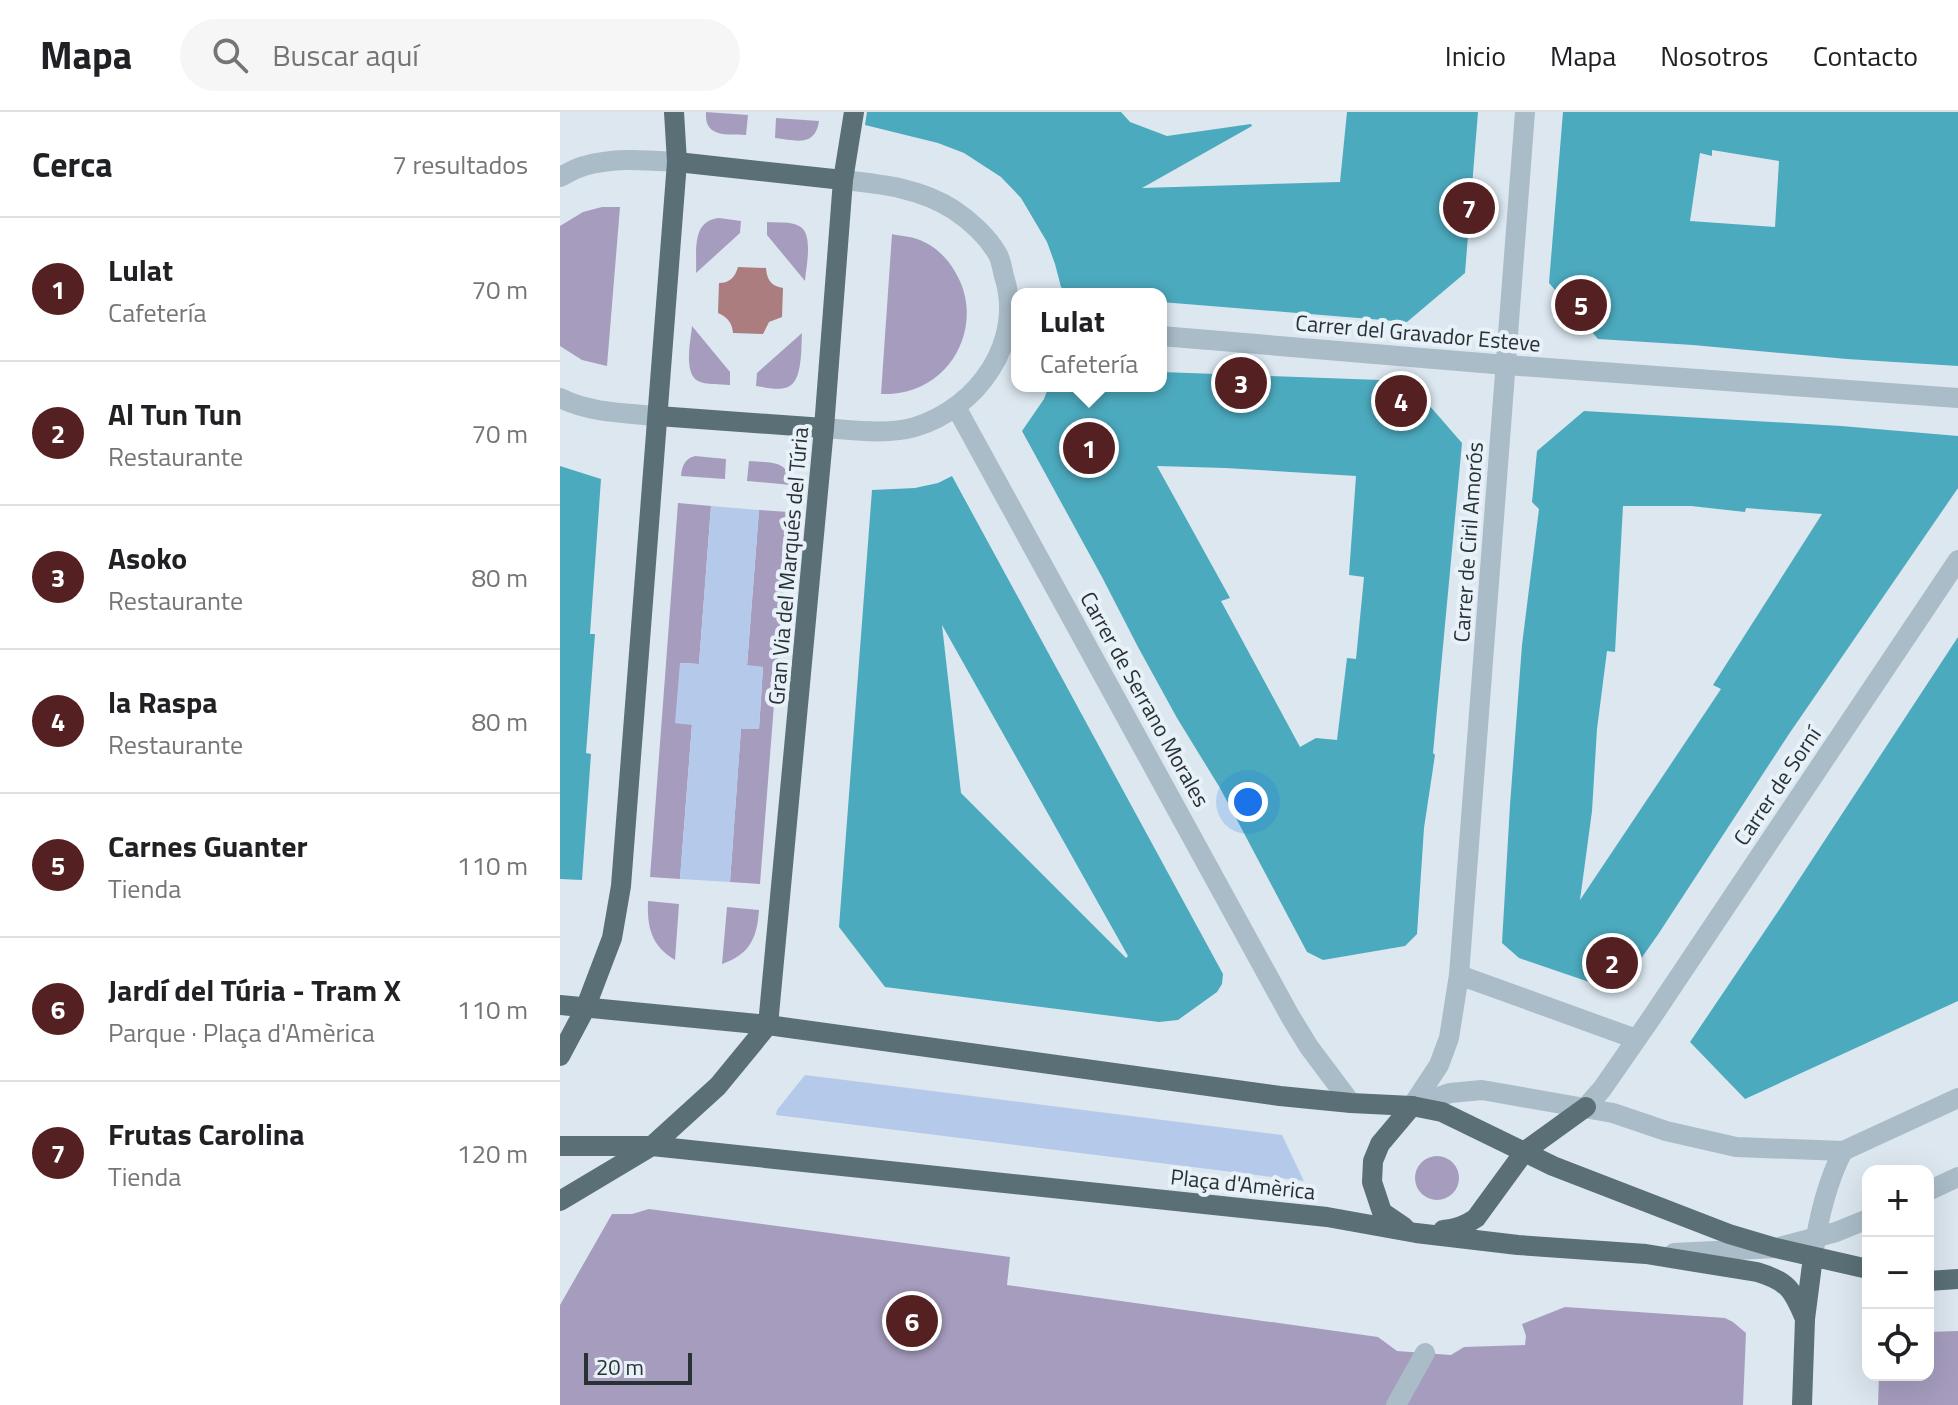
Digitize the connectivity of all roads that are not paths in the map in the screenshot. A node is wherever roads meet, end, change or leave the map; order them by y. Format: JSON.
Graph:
{"nodes":[{"id":1,"x":674,"y":112,"type":"edge"},
{"id":2,"x":854,"y":112,"type":"edge"},
{"id":3,"x":1525,"y":112,"type":"edge"},
{"id":4,"x":677,"y":162,"type":"junction"},
{"id":5,"x":560,"y":177,"type":"edge"},
{"id":6,"x":843,"y":180,"type":"junction"},
{"id":7,"x":1011,"y":309,"type":"edge"},
{"id":8,"x":1011,"y":329,"type":"edge"},
{"id":9,"x":1167,"y":337,"type":"edge"},
{"id":10,"x":1506,"y":365,"type":"junction"},
{"id":11,"x":560,"y":398,"type":"edge"},
{"id":12,"x":1958,"y":398,"type":"edge"},
{"id":13,"x":956,"y":407,"type":"junction"},
{"id":14,"x":658,"y":416,"type":"junction"},
{"id":15,"x":824,"y":428,"type":"junction"},
{"id":16,"x":1958,"y":560,"type":"edge"},
{"id":17,"x":1459,"y":975,"type":"junction"},
{"id":18,"x":560,"y":1005,"type":"edge"},
{"id":19,"x":585,"y":1009,"type":"junction"},
{"id":20,"x":768,"y":1025,"type":"junction"},
{"id":21,"x":1636,"y":1039,"type":"junction"},
{"id":22,"x":560,"y":1056,"type":"edge"},
{"id":23,"x":1958,"y":1098,"type":"edge"},
{"id":24,"x":1351,"y":1103,"type":"junction"},
{"id":25,"x":1412,"y":1106,"type":"junction"},
{"id":26,"x":1586,"y":1107,"type":"junction"},
{"id":27,"x":560,"y":1146,"type":"edge"},
{"id":28,"x":652,"y":1146,"type":"junction"},
{"id":29,"x":1525,"y":1151,"type":"junction"},
{"id":30,"x":1843,"y":1151,"type":"junction"},
{"id":31,"x":1958,"y":1177,"type":"edge"},
{"id":32,"x":1934,"y":1188,"type":"edge"},
{"id":33,"x":560,"y":1201,"type":"edge"},
{"id":34,"x":1862,"y":1222,"type":"edge"},
{"id":35,"x":1416,"y":1233,"type":"junction"},
{"id":36,"x":1814,"y":1247,"type":"junction"},
{"id":37,"x":1776,"y":1248,"type":"junction"},
{"id":38,"x":1646,"y":1254,"type":"junction"},
{"id":39,"x":1862,"y":1267,"type":"edge"},
{"id":40,"x":1958,"y":1279,"type":"edge"},
{"id":41,"x":1934,"y":1281,"type":"edge"},
{"id":42,"x":1805,"y":1319,"type":"junction"},
{"id":43,"x":1425,"y":1353,"type":"dead end"},
{"id":44,"x":1396,"y":1405,"type":"edge"},
{"id":45,"x":1802,"y":1405,"type":"edge"}],
"edges":[{"from":1,"to":4,"type":"main road"},
{"from":2,"to":6,"type":"main road","name":"Gran Via del Marqués del Túria"},
{"from":3,"to":10,"type":"street","name":"Carrer de Ciril Amorós"},
{"from":4,"to":5,"type":"street"},
{"from":4,"to":6,"type":"main road"},
{"from":4,"to":14,"type":"main road"},
{"from":6,"to":7,"type":"street"},
{"from":6,"to":15,"type":"main road","name":"Gran Via del Marqués del Túria"},
{"from":8,"to":13,"type":"street"},
{"from":9,"to":10,"type":"street","name":"Carrer del Gravador Esteve"},
{"from":10,"to":12,"type":"street","name":"Carrer del Gravador Esteve"},
{"from":10,"to":17,"type":"street","name":"Carrer de Ciril Amorós"},
{"from":11,"to":14,"type":"street"},
{"from":13,"to":15,"type":"street"},
{"from":13,"to":24,"type":"street","name":"Carrer de Serrano Morales"},
{"from":14,"to":15,"type":"main road"},
{"from":14,"to":19,"type":"main road"},
{"from":15,"to":20,"type":"main road","name":"Gran Via del Marqués del Túria"},
{"from":16,"to":21,"type":"street","name":"Carrer de Sorní"},
{"from":17,"to":21,"type":"street"},
{"from":17,"to":25,"type":"street"},
{"from":18,"to":19,"type":"main road"},
{"from":19,"to":20,"type":"main road"},
{"from":19,"to":22,"type":"main road"},
{"from":20,"to":24,"type":"main road"},
{"from":20,"to":28,"type":"main road"},
{"from":21,"to":26,"type":"street"},
{"from":23,"to":30,"type":"street"},
{"from":24,"to":25,"type":"main road"},
{"from":25,"to":26,"type":"street"},
{"from":25,"to":29,"type":"main road"},
{"from":25,"to":35,"type":"main road"},
{"from":26,"to":29,"type":"main road"},
{"from":26,"to":30,"type":"street"},
{"from":27,"to":28,"type":"main road","name":"Plaça d'Amèrica"},
{"from":28,"to":33,"type":"main road"},
{"from":28,"to":35,"type":"main road","name":"Plaça d'Amèrica"},
{"from":29,"to":35,"type":"main road"},
{"from":29,"to":37,"type":"main road"},
{"from":30,"to":36,"type":"street"},
{"from":31,"to":32,"type":"street"},
{"from":34,"to":36,"type":"street"},
{"from":35,"to":38,"type":"main road","name":"Plaça d'Amèrica"},
{"from":36,"to":37,"type":"main road"},
{"from":36,"to":39,"type":"main road"},
{"from":36,"to":42,"type":"main road"},
{"from":37,"to":38,"type":"street"},
{"from":38,"to":42,"type":"main road","name":"Plaça d'Amèrica"},
{"from":40,"to":41,"type":"main road"},
{"from":42,"to":45,"type":"main road"},
{"from":43,"to":44,"type":"street"}]}
